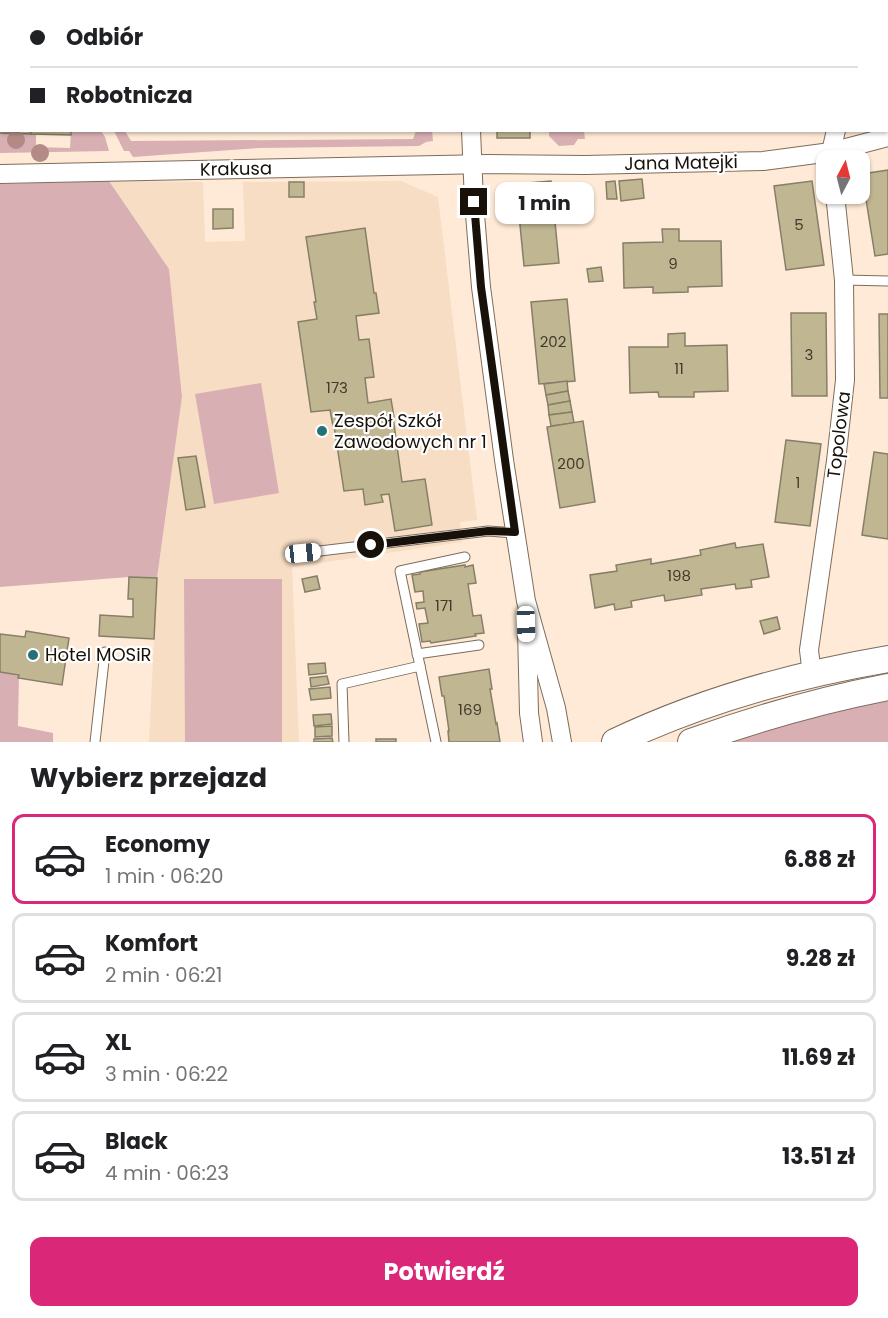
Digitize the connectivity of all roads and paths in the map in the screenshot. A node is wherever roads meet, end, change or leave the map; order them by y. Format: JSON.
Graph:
{"nodes":[{"id":1,"x":471,"y":132,"type":"edge"},
{"id":2,"x":837,"y":132,"type":"edge"},
{"id":3,"x":888,"y":137,"type":"edge"},
{"id":4,"x":832,"y":150,"type":"edge"},
{"id":5,"x":849,"y":150,"type":"edge"},
{"id":6,"x":816,"y":157,"type":"edge"},
{"id":7,"x":471,"y":165,"type":"junction"},
{"id":8,"x":0,"y":174,"type":"edge"},
{"id":9,"x":836,"y":204,"type":"edge"},
{"id":10,"x":844,"y":279,"type":"junction"},
{"id":11,"x":888,"y":281,"type":"edge"},
{"id":12,"x":515,"y":532,"type":"junction"},
{"id":13,"x":303,"y":553,"type":"dead end"},
{"id":14,"x":465,"y":557,"type":"dead end"},
{"id":15,"x":526,"y":601,"type":"junction"},
{"id":16,"x":479,"y":645,"type":"dead end"},
{"id":17,"x":105,"y":652,"type":"dead end"},
{"id":18,"x":417,"y":654,"type":"junction"},
{"id":19,"x":888,"y":659,"type":"edge"},
{"id":20,"x":420,"y":666,"type":"junction"},
{"id":21,"x":812,"y":675,"type":"junction"},
{"id":22,"x":888,"y":687,"type":"edge"},
{"id":23,"x":95,"y":742,"type":"edge"},
{"id":24,"x":344,"y":742,"type":"edge"},
{"id":25,"x":436,"y":742,"type":"edge"},
{"id":26,"x":533,"y":742,"type":"edge"},
{"id":27,"x":562,"y":742,"type":"edge"},
{"id":28,"x":615,"y":742,"type":"edge"},
{"id":29,"x":691,"y":742,"type":"edge"}],
"edges":[{"from":1,"to":7,"type":"street"},
{"from":2,"to":4,"type":"street"},
{"from":3,"to":5,"type":"street","name":"Jana Matejki"},
{"from":6,"to":7,"type":"street","name":"Jana Matejki"},
{"from":7,"to":8,"type":"street","name":"Krakusa"},
{"from":7,"to":12,"type":"street"},
{"from":9,"to":10,"type":"street","name":"Topolowa"},
{"from":10,"to":11,"type":"lane"},
{"from":10,"to":21,"type":"street","name":"Topolowa"},
{"from":12,"to":13,"type":"lane"},
{"from":12,"to":15,"type":"street"},
{"from":14,"to":18,"type":"lane"},
{"from":15,"to":26,"type":"street"},
{"from":15,"to":27,"type":"street"},
{"from":16,"to":18,"type":"lane"},
{"from":17,"to":23,"type":"lane"},
{"from":18,"to":20,"type":"lane"},
{"from":19,"to":21,"type":"main road"},
{"from":20,"to":24,"type":"lane"},
{"from":20,"to":25,"type":"lane"},
{"from":21,"to":28,"type":"main road"},
{"from":22,"to":29,"type":"main road"}]}
